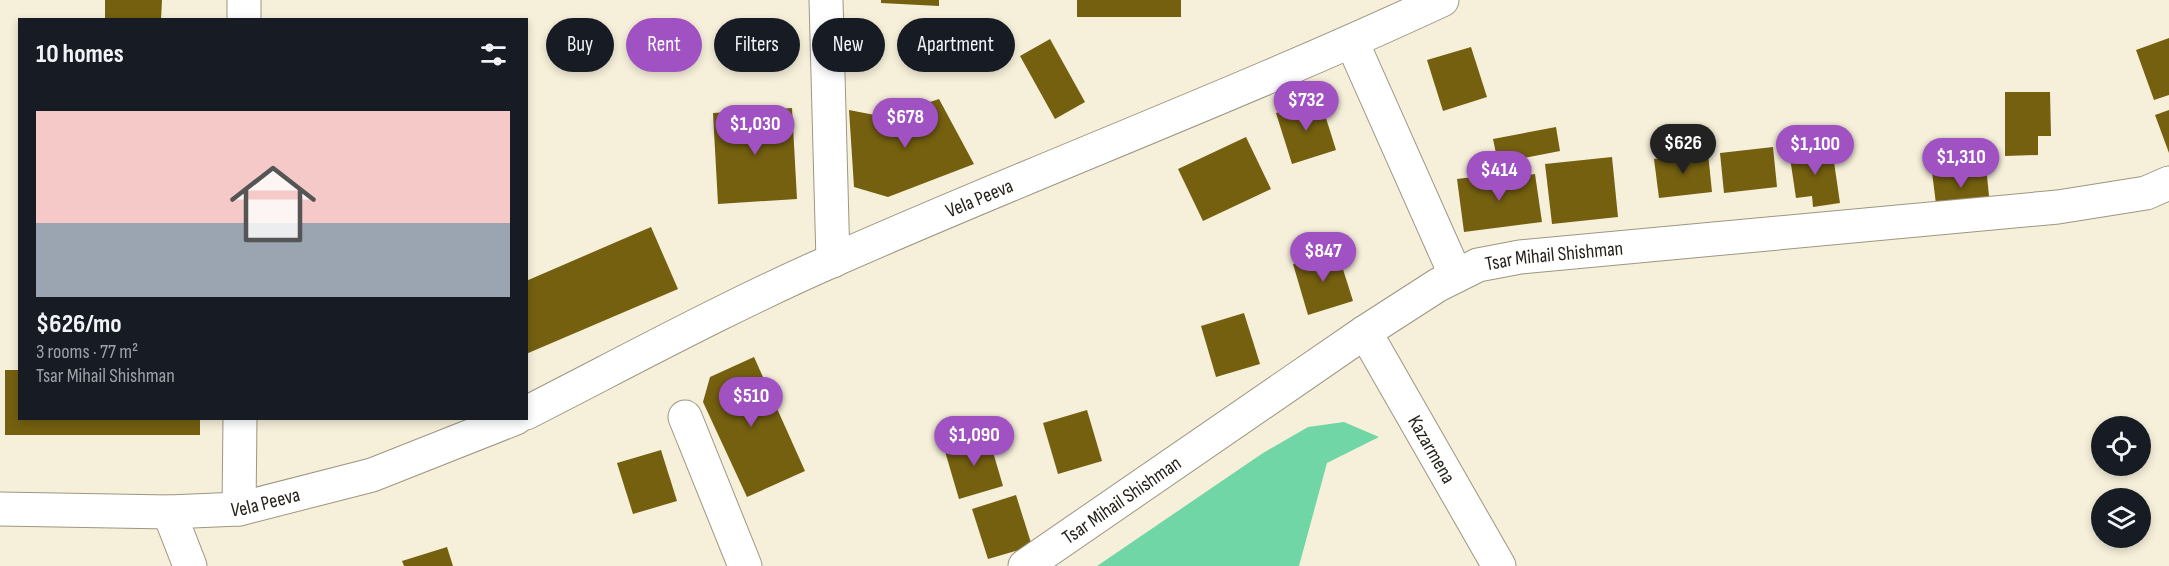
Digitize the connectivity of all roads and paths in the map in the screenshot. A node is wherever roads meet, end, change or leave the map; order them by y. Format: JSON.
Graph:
{"nodes":[{"id":1,"x":244,"y":0,"type":"edge"},
{"id":2,"x":826,"y":0,"type":"edge"},
{"id":3,"x":1442,"y":0,"type":"edge"},
{"id":4,"x":244,"y":18,"type":"edge"},
{"id":5,"x":1352,"y":42,"type":"junction"},
{"id":6,"x":2169,"y":183,"type":"edge"},
{"id":7,"x":833,"y":261,"type":"junction"},
{"id":8,"x":1456,"y":276,"type":"junction"},
{"id":9,"x":1365,"y":332,"type":"junction"},
{"id":10,"x":528,"y":412,"type":"edge"},
{"id":11,"x":685,"y":417,"type":"dead end"},
{"id":12,"x":240,"y":420,"type":"edge"},
{"id":13,"x":511,"y":420,"type":"edge"},
{"id":14,"x":0,"y":509,"type":"edge"},
{"id":15,"x":239,"y":509,"type":"junction"},
{"id":16,"x":169,"y":512,"type":"junction"},
{"id":17,"x":190,"y":566,"type":"edge"},
{"id":18,"x":745,"y":566,"type":"edge"},
{"id":19,"x":1025,"y":566,"type":"edge"},
{"id":20,"x":1499,"y":566,"type":"edge"}],
"edges":[{"from":1,"to":4,"type":"street"},
{"from":2,"to":7,"type":"street"},
{"from":3,"to":5,"type":"street","name":"Vela Peeva"},
{"from":5,"to":7,"type":"street","name":"Vela Peeva"},
{"from":5,"to":8,"type":"street"},
{"from":6,"to":8,"type":"street","name":"Tsar Mihail Shishman"},
{"from":7,"to":10,"type":"street","name":"Vela Peeva"},
{"from":8,"to":9,"type":"street","name":"Tsar Mihail Shishman"},
{"from":9,"to":19,"type":"street","name":"Tsar Mihail Shishman"},
{"from":9,"to":20,"type":"street","name":"Kazarmena"},
{"from":11,"to":18,"type":"street"},
{"from":12,"to":15,"type":"street"},
{"from":13,"to":15,"type":"street","name":"Vela Peeva"},
{"from":14,"to":16,"type":"street","name":"Vela Peeva"},
{"from":15,"to":16,"type":"street","name":"Vela Peeva"},
{"from":16,"to":17,"type":"street"}]}
